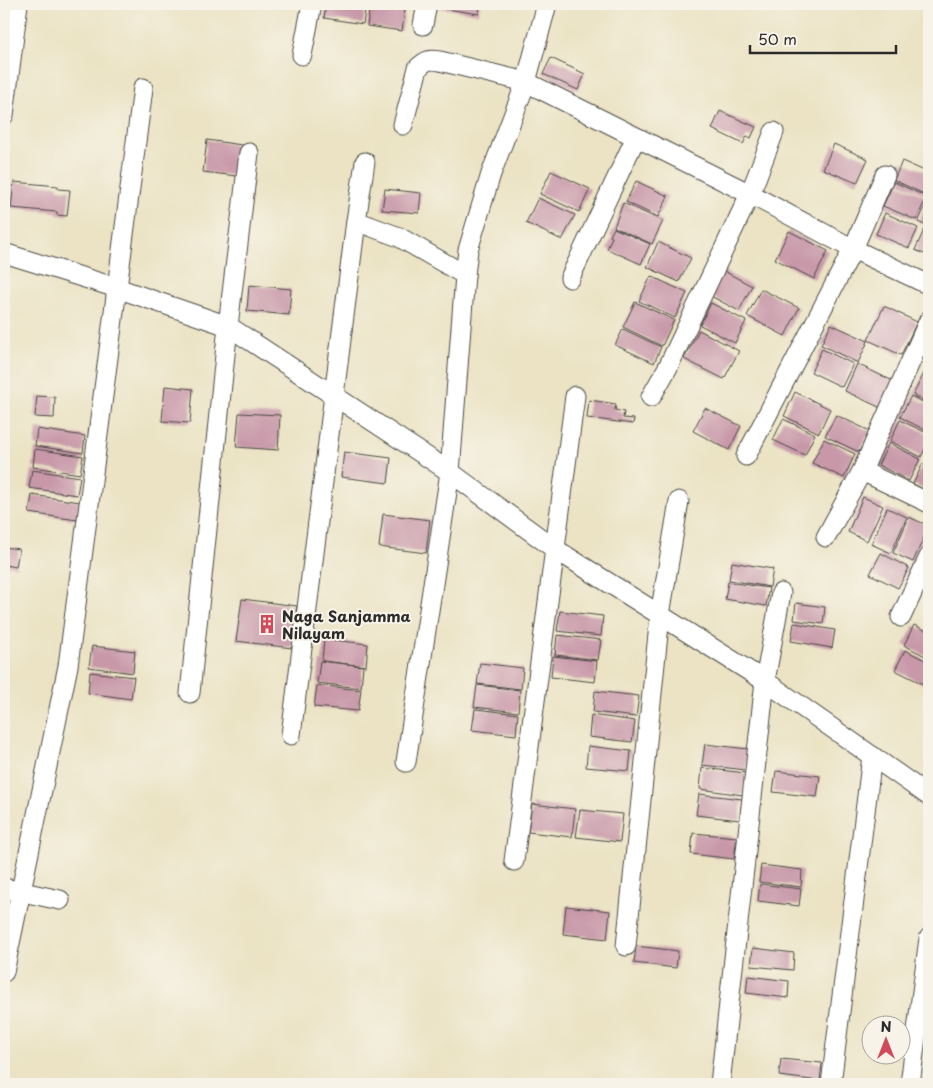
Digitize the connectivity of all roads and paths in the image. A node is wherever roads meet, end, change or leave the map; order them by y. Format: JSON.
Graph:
{"nodes":[{"id":1,"x":18,"y":4,"type":"edge"},
{"id":2,"x":312,"y":4,"type":"edge"},
{"id":3,"x":427,"y":4,"type":"edge"},
{"id":4,"x":547,"y":4,"type":"edge"},
{"id":5,"x":423,"y":24,"type":"dead end"},
{"id":6,"x":302,"y":55,"type":"dead end"},
{"id":7,"x":526,"y":82,"type":"junction"},
{"id":8,"x":144,"y":88,"type":"dead end"},
{"id":9,"x":4,"y":115,"type":"edge"},
{"id":10,"x":403,"y":125,"type":"dead end"},
{"id":11,"x":774,"y":132,"type":"dead end"},
{"id":12,"x":636,"y":136,"type":"junction"},
{"id":13,"x":249,"y":153,"type":"dead end"},
{"id":14,"x":365,"y":162,"type":"dead end"},
{"id":15,"x":885,"y":175,"type":"dead end"},
{"id":16,"x":750,"y":194,"type":"junction"},
{"id":17,"x":356,"y":221,"type":"junction"},
{"id":18,"x":853,"y":248,"type":"junction"},
{"id":19,"x":4,"y":253,"type":"edge"},
{"id":20,"x":465,"y":275,"type":"junction"},
{"id":21,"x":570,"y":278,"type":"dead end"},
{"id":22,"x":929,"y":285,"type":"edge"},
{"id":23,"x":117,"y":288,"type":"junction"},
{"id":24,"x":929,"y":320,"type":"edge"},
{"id":25,"x":228,"y":326,"type":"junction"},
{"id":26,"x":335,"y":396,"type":"junction"},
{"id":27,"x":574,"y":396,"type":"dead end"},
{"id":28,"x":651,"y":398,"type":"dead end"},
{"id":29,"x":746,"y":456,"type":"dead end"},
{"id":30,"x":862,"y":471,"type":"junction"},
{"id":31,"x":450,"y":472,"type":"junction"},
{"id":32,"x":679,"y":501,"type":"dead end"},
{"id":33,"x":929,"y":503,"type":"edge"},
{"id":34,"x":826,"y":537,"type":"dead end"},
{"id":35,"x":555,"y":549,"type":"junction"},
{"id":36,"x":929,"y":557,"type":"edge"},
{"id":37,"x":781,"y":593,"type":"dead end"},
{"id":38,"x":660,"y":615,"type":"junction"},
{"id":39,"x":901,"y":617,"type":"dead end"},
{"id":40,"x":765,"y":681,"type":"junction"},
{"id":41,"x":190,"y":693,"type":"dead end"},
{"id":42,"x":291,"y":735,"type":"dead end"},
{"id":43,"x":872,"y":756,"type":"junction"},
{"id":44,"x":406,"y":762,"type":"dead end"},
{"id":45,"x":929,"y":796,"type":"edge"},
{"id":46,"x":514,"y":861,"type":"dead end"},
{"id":47,"x":12,"y":890,"type":"edge"},
{"id":48,"x":60,"y":900,"type":"dead end"},
{"id":49,"x":929,"y":938,"type":"edge"},
{"id":50,"x":626,"y":946,"type":"dead end"},
{"id":51,"x":4,"y":972,"type":"edge"},
{"id":52,"x":720,"y":1084,"type":"edge"},
{"id":53,"x":831,"y":1084,"type":"edge"},
{"id":54,"x":910,"y":1084,"type":"edge"}],
"edges":[{"from":1,"to":9,"type":"street"},
{"from":2,"to":6,"type":"street"},
{"from":3,"to":5,"type":"street"},
{"from":4,"to":7,"type":"street"},
{"from":7,"to":10,"type":"street"},
{"from":7,"to":12,"type":"street"},
{"from":7,"to":20,"type":"street"},
{"from":8,"to":23,"type":"street"},
{"from":11,"to":16,"type":"street"},
{"from":12,"to":16,"type":"street"},
{"from":12,"to":21,"type":"street"},
{"from":13,"to":25,"type":"street"},
{"from":14,"to":17,"type":"street"},
{"from":15,"to":18,"type":"street"},
{"from":16,"to":18,"type":"street"},
{"from":16,"to":28,"type":"street"},
{"from":17,"to":20,"type":"street"},
{"from":17,"to":26,"type":"street"},
{"from":18,"to":22,"type":"street"},
{"from":18,"to":29,"type":"street"},
{"from":19,"to":23,"type":"street"},
{"from":20,"to":31,"type":"street"},
{"from":23,"to":25,"type":"street"},
{"from":23,"to":47,"type":"street"},
{"from":24,"to":30,"type":"street"},
{"from":25,"to":26,"type":"street"},
{"from":25,"to":41,"type":"street"},
{"from":26,"to":31,"type":"street"},
{"from":26,"to":42,"type":"street"},
{"from":27,"to":35,"type":"street"},
{"from":30,"to":33,"type":"street"},
{"from":30,"to":34,"type":"street"},
{"from":31,"to":35,"type":"street"},
{"from":31,"to":44,"type":"street"},
{"from":32,"to":38,"type":"street"},
{"from":35,"to":38,"type":"street"},
{"from":35,"to":46,"type":"street"},
{"from":36,"to":39,"type":"street"},
{"from":37,"to":40,"type":"street"},
{"from":38,"to":40,"type":"street"},
{"from":38,"to":50,"type":"street"},
{"from":40,"to":43,"type":"street"},
{"from":40,"to":52,"type":"street"},
{"from":43,"to":45,"type":"street"},
{"from":43,"to":53,"type":"street"},
{"from":47,"to":48,"type":"street"},
{"from":47,"to":51,"type":"street"},
{"from":49,"to":54,"type":"street"}]}
